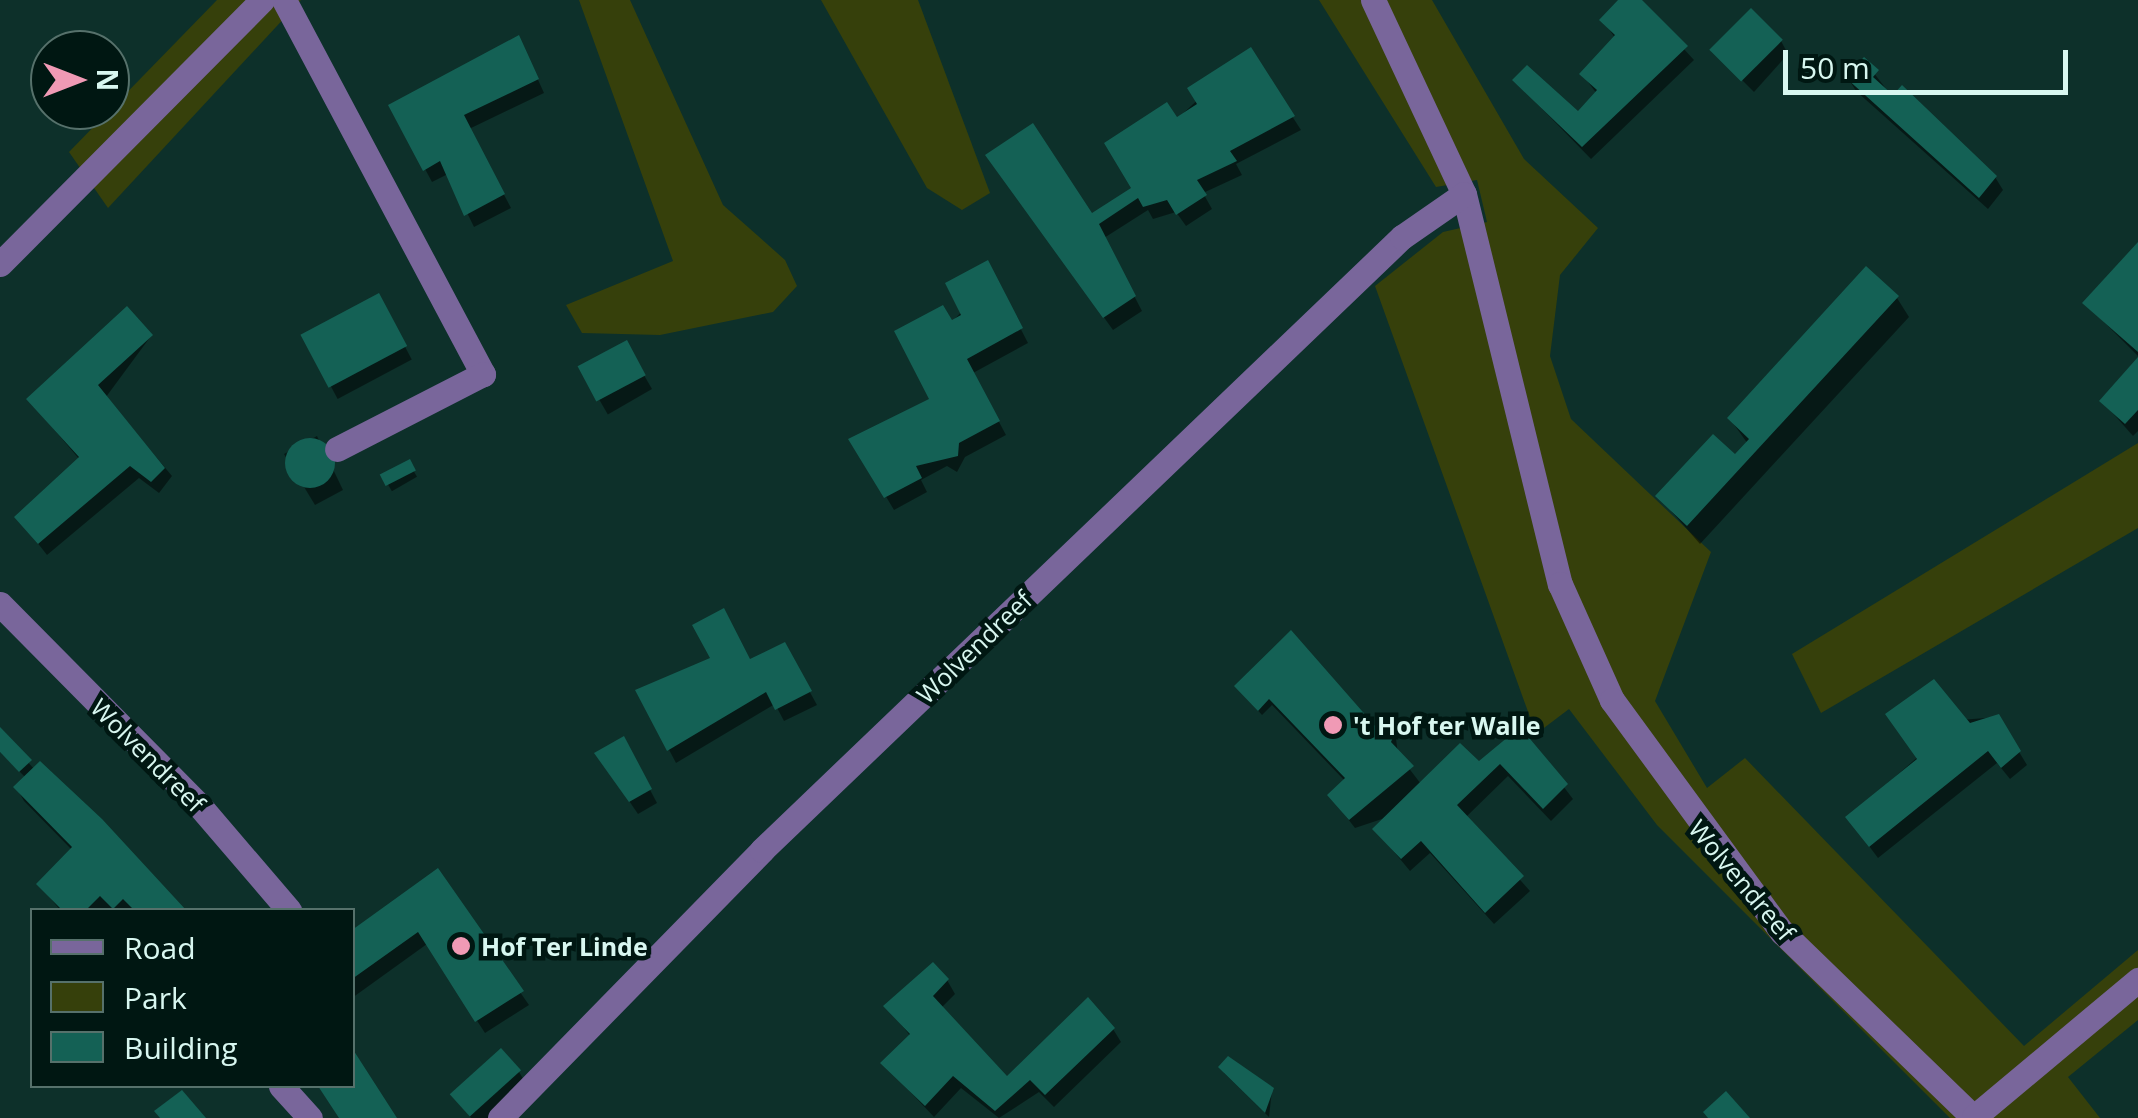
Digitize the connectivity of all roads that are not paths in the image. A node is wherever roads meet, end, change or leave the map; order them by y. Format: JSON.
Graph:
{"nodes":[{"id":1,"x":262,"y":0,"type":"edge"},
{"id":2,"x":284,"y":0,"type":"edge"},
{"id":3,"x":1373,"y":0,"type":"edge"},
{"id":4,"x":1464,"y":194,"type":"junction"},
{"id":5,"x":0,"y":264,"type":"edge"},
{"id":6,"x":337,"y":450,"type":"dead end"},
{"id":7,"x":0,"y":604,"type":"edge"},
{"id":8,"x":287,"y":908,"type":"edge"},
{"id":9,"x":2138,"y":980,"type":"edge"},
{"id":10,"x":283,"y":1088,"type":"edge"},
{"id":11,"x":310,"y":1118,"type":"edge"},
{"id":12,"x":500,"y":1118,"type":"edge"},
{"id":13,"x":1974,"y":1118,"type":"edge"}],
"edges":[{"from":1,"to":5,"type":"street"},
{"from":2,"to":6,"type":"street"},
{"from":3,"to":4,"type":"street","name":"Wolvendreef"},
{"from":4,"to":12,"type":"street","name":"Wolvendreef"},
{"from":4,"to":13,"type":"street","name":"Wolvendreef"},
{"from":7,"to":8,"type":"street","name":"Wolvendreef"},
{"from":9,"to":13,"type":"street","name":"Wolvendreef"},
{"from":10,"to":11,"type":"street"}]}
